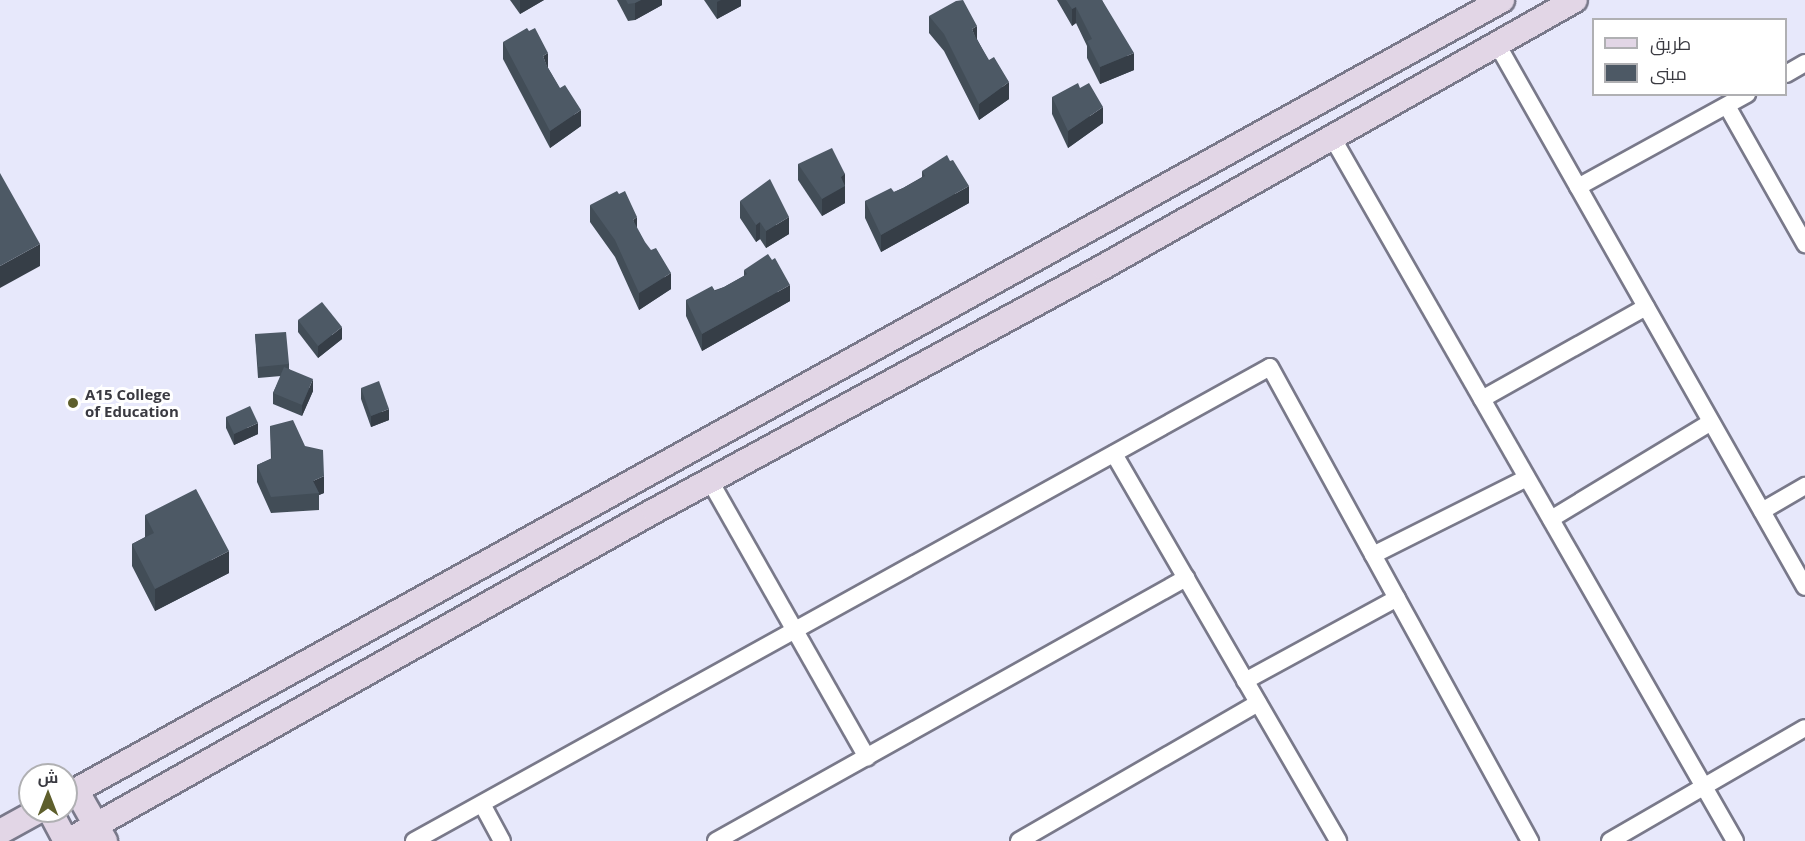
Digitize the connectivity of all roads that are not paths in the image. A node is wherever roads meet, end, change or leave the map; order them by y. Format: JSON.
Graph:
{"nodes":[{"id":1,"x":1502,"y":0,"type":"edge"},
{"id":2,"x":1575,"y":0,"type":"edge"},
{"id":3,"x":1497,"y":44,"type":"junction"},
{"id":4,"x":1805,"y":63,"type":"edge"},
{"id":5,"x":1787,"y":73,"type":"edge"},
{"id":6,"x":1744,"y":96,"type":"edge"},
{"id":7,"x":1727,"y":106,"type":"junction"},
{"id":8,"x":1332,"y":137,"type":"junction"},
{"id":9,"x":1578,"y":187,"type":"junction"},
{"id":10,"x":1803,"y":236,"type":"edge"},
{"id":11,"x":1646,"y":307,"type":"junction"},
{"id":12,"x":1482,"y":399,"type":"junction"},
{"id":13,"x":1711,"y":422,"type":"junction"},
{"id":14,"x":1114,"y":454,"type":"junction"},
{"id":15,"x":1527,"y":478,"type":"junction"},
{"id":16,"x":710,"y":481,"type":"junction"},
{"id":17,"x":1805,"y":486,"type":"edge"},
{"id":18,"x":1762,"y":511,"type":"junction"},
{"id":19,"x":1551,"y":519,"type":"junction"},
{"id":20,"x":1373,"y":555,"type":"junction"},
{"id":21,"x":1186,"y":578,"type":"junction"},
{"id":22,"x":1805,"y":587,"type":"edge"},
{"id":23,"x":1396,"y":598,"type":"junction"},
{"id":24,"x":795,"y":630,"type":"junction"},
{"id":25,"x":1245,"y":681,"type":"junction"},
{"id":26,"x":1258,"y":703,"type":"junction"},
{"id":27,"x":1805,"y":728,"type":"edge"},
{"id":28,"x":867,"y":757,"type":"junction"},
{"id":29,"x":1705,"y":787,"type":"junction"},
{"id":30,"x":78,"y":789,"type":"edge"},
{"id":31,"x":78,"y":803,"type":"edge"},
{"id":32,"x":482,"y":804,"type":"junction"},
{"id":33,"x":18,"y":822,"type":"edge"},
{"id":34,"x":57,"y":823,"type":"edge"},
{"id":35,"x":0,"y":832,"type":"edge"},
{"id":36,"x":100,"y":833,"type":"edge"},
{"id":37,"x":1336,"y":840,"type":"edge"},
{"id":38,"x":67,"y":841,"type":"edge"},
{"id":39,"x":414,"y":841,"type":"edge"},
{"id":40,"x":502,"y":841,"type":"edge"},
{"id":41,"x":716,"y":841,"type":"edge"},
{"id":42,"x":1019,"y":841,"type":"edge"},
{"id":43,"x":1530,"y":841,"type":"edge"},
{"id":44,"x":1610,"y":841,"type":"edge"},
{"id":45,"x":1736,"y":841,"type":"edge"}],
"edges":[{"from":1,"to":30,"type":"main road"},
{"from":2,"to":3,"type":"main road"},
{"from":3,"to":8,"type":"main road"},
{"from":3,"to":9,"type":"street"},
{"from":4,"to":5,"type":"street"},
{"from":6,"to":7,"type":"street"},
{"from":7,"to":9,"type":"street"},
{"from":7,"to":10,"type":"street"},
{"from":8,"to":12,"type":"street"},
{"from":8,"to":16,"type":"main road"},
{"from":9,"to":11,"type":"street"},
{"from":11,"to":12,"type":"street"},
{"from":11,"to":13,"type":"street"},
{"from":12,"to":15,"type":"street"},
{"from":13,"to":18,"type":"street"},
{"from":13,"to":19,"type":"street"},
{"from":14,"to":20,"type":"street"},
{"from":14,"to":21,"type":"street"},
{"from":14,"to":24,"type":"street"},
{"from":15,"to":19,"type":"street"},
{"from":15,"to":20,"type":"street"},
{"from":16,"to":24,"type":"street"},
{"from":16,"to":36,"type":"main road"},
{"from":17,"to":18,"type":"street"},
{"from":18,"to":22,"type":"street"},
{"from":19,"to":29,"type":"street"},
{"from":20,"to":23,"type":"street"},
{"from":21,"to":25,"type":"street"},
{"from":21,"to":28,"type":"street"},
{"from":23,"to":25,"type":"street"},
{"from":23,"to":43,"type":"street"},
{"from":24,"to":28,"type":"street"},
{"from":24,"to":32,"type":"street"},
{"from":25,"to":26,"type":"street"},
{"from":26,"to":37,"type":"street"},
{"from":26,"to":42,"type":"street"},
{"from":27,"to":29,"type":"street"},
{"from":28,"to":41,"type":"street"},
{"from":29,"to":44,"type":"street"},
{"from":29,"to":45,"type":"street"},
{"from":31,"to":36,"type":"main road"},
{"from":32,"to":39,"type":"street"},
{"from":32,"to":40,"type":"street"},
{"from":33,"to":35,"type":"main road"},
{"from":34,"to":38,"type":"main road"},
{"from":36,"to":38,"type":"main road"}]}
